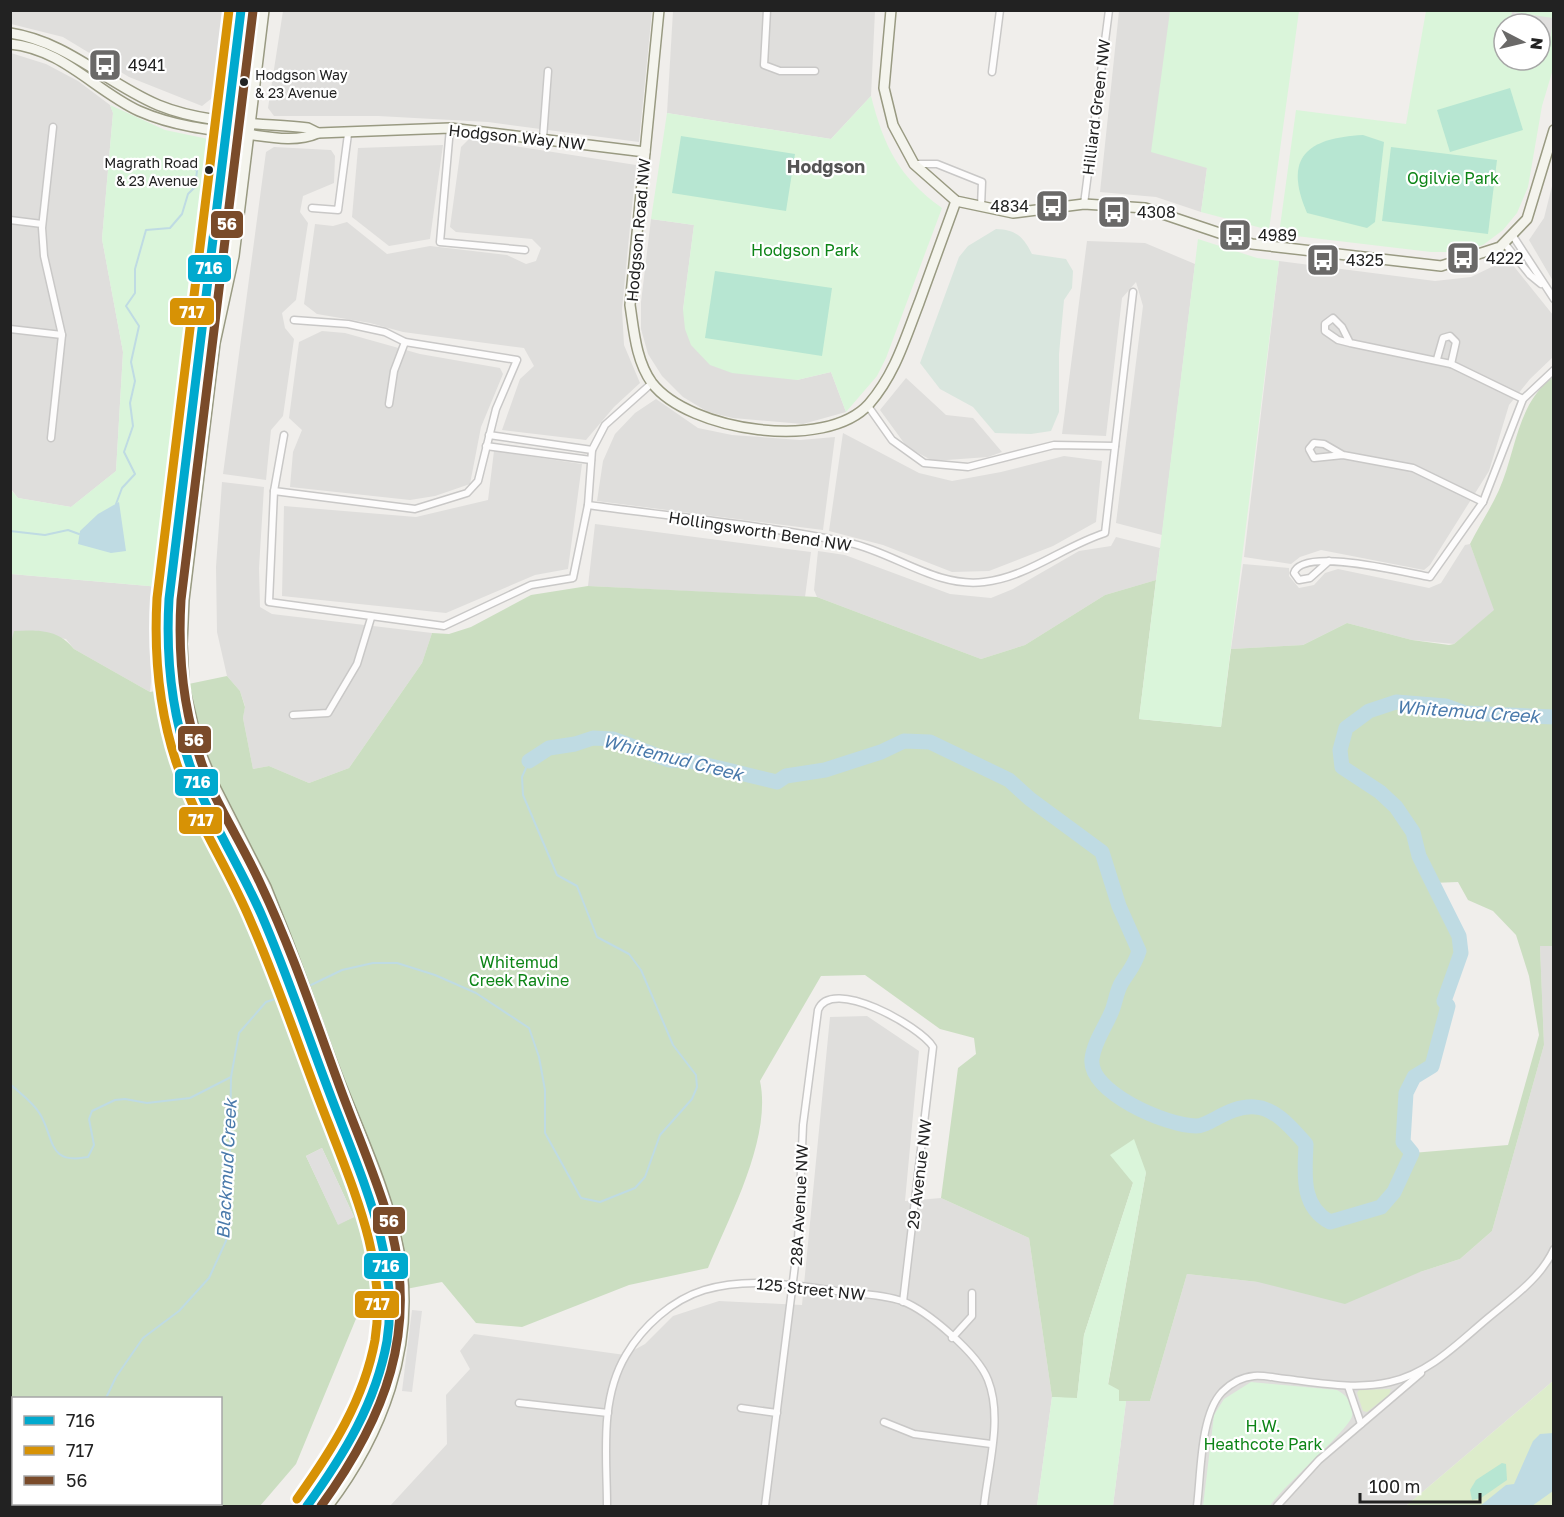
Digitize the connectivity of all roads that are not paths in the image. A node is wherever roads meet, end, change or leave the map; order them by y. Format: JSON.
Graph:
{"nodes":[{"id":1,"x":241,"y":10,"type":"edge"},
{"id":2,"x":264,"y":10,"type":"edge"},
{"id":3,"x":659,"y":10,"type":"edge"},
{"id":4,"x":767,"y":10,"type":"edge"},
{"id":5,"x":891,"y":10,"type":"edge"},
{"id":6,"x":1000,"y":10,"type":"edge"},
{"id":7,"x":1109,"y":10,"type":"edge"},
{"id":8,"x":10,"y":33,"type":"edge"},
{"id":9,"x":10,"y":44,"type":"edge"},
{"id":10,"x":548,"y":71,"type":"dead end"},
{"id":11,"x":815,"y":71,"type":"dead end"},
{"id":12,"x":992,"y":72,"type":"dead end"},
{"id":13,"x":228,"y":120,"type":"junction"},
{"id":14,"x":250,"y":122,"type":"junction"},
{"id":15,"x":53,"y":127,"type":"dead end"},
{"id":16,"x":450,"y":128,"type":"junction"},
{"id":17,"x":1554,"y":130,"type":"edge"},
{"id":18,"x":226,"y":132,"type":"junction"},
{"id":19,"x":318,"y":133,"type":"junction"},
{"id":20,"x":348,"y":134,"type":"junction"},
{"id":21,"x":249,"y":135,"type":"junction"},
{"id":22,"x":543,"y":138,"type":"junction"},
{"id":23,"x":1551,"y":149,"type":"edge"},
{"id":24,"x":645,"y":152,"type":"junction"},
{"id":25,"x":914,"y":164,"type":"junction"},
{"id":26,"x":1549,"y":164,"type":"edge"},
{"id":27,"x":956,"y":201,"type":"junction"},
{"id":28,"x":1084,"y":204,"type":"junction"},
{"id":29,"x":981,"y":207,"type":"junction"},
{"id":30,"x":312,"y":208,"type":"dead end"},
{"id":31,"x":10,"y":220,"type":"edge"},
{"id":32,"x":42,"y":224,"type":"junction"},
{"id":33,"x":1513,"y":236,"type":"junction"},
{"id":34,"x":1505,"y":244,"type":"junction"},
{"id":35,"x":525,"y":250,"type":"dead end"},
{"id":36,"x":1546,"y":288,"type":"junction"},
{"id":37,"x":1133,"y":292,"type":"dead end"},
{"id":38,"x":1554,"y":299,"type":"edge"},
{"id":39,"x":294,"y":320,"type":"dead end"},
{"id":40,"x":10,"y":329,"type":"edge"},
{"id":41,"x":62,"y":334,"type":"junction"},
{"id":42,"x":405,"y":342,"type":"junction"},
{"id":43,"x":1350,"y":344,"type":"junction"},
{"id":44,"x":1437,"y":359,"type":"junction"},
{"id":45,"x":1451,"y":364,"type":"junction"},
{"id":46,"x":1554,"y":370,"type":"edge"},
{"id":47,"x":652,"y":382,"type":"junction"},
{"id":48,"x":1523,"y":399,"type":"junction"},
{"id":49,"x":389,"y":404,"type":"dead end"},
{"id":50,"x":868,"y":406,"type":"junction"},
{"id":51,"x":284,"y":435,"type":"dead end"},
{"id":52,"x":489,"y":435,"type":"junction"},
{"id":53,"x":51,"y":438,"type":"dead end"},
{"id":54,"x":486,"y":446,"type":"junction"},
{"id":55,"x":1115,"y":446,"type":"junction"},
{"id":56,"x":592,"y":450,"type":"junction"},
{"id":57,"x":1343,"y":455,"type":"junction"},
{"id":58,"x":591,"y":460,"type":"junction"},
{"id":59,"x":274,"y":491,"type":"junction"},
{"id":60,"x":1484,"y":502,"type":"junction"},
{"id":61,"x":588,"y":506,"type":"junction"},
{"id":62,"x":1329,"y":561,"type":"junction"},
{"id":63,"x":371,"y":618,"type":"junction"},
{"id":64,"x":293,"y":715,"type":"dead end"},
{"id":65,"x":933,"y":1047,"type":"joint"},
{"id":66,"x":1554,"y":1249,"type":"edge"},
{"id":67,"x":793,"y":1286,"type":"junction"},
{"id":68,"x":972,"y":1293,"type":"dead end"},
{"id":69,"x":903,"y":1302,"type":"junction"},
{"id":70,"x":952,"y":1338,"type":"junction"},
{"id":71,"x":1424,"y":1370,"type":"junction"},
{"id":72,"x":1348,"y":1386,"type":"junction"},
{"id":73,"x":519,"y":1403,"type":"dead end"},
{"id":74,"x":741,"y":1408,"type":"dead end"},
{"id":75,"x":608,"y":1413,"type":"junction"},
{"id":76,"x":777,"y":1413,"type":"junction"},
{"id":77,"x":884,"y":1422,"type":"dead end"},
{"id":78,"x":1361,"y":1424,"type":"junction"},
{"id":79,"x":991,"y":1444,"type":"junction"},
{"id":80,"x":307,"y":1506,"type":"edge"},
{"id":81,"x":328,"y":1506,"type":"edge"},
{"id":82,"x":607,"y":1506,"type":"edge"},
{"id":83,"x":765,"y":1506,"type":"edge"},
{"id":84,"x":984,"y":1506,"type":"edge"},
{"id":85,"x":1197,"y":1506,"type":"edge"},
{"id":86,"x":1277,"y":1506,"type":"edge"}],
"edges":[{"from":1,"to":13,"type":"main road"},
{"from":2,"to":14,"type":"main road"},
{"from":3,"to":24,"type":"main road","name":"Hodgson Road NW"},
{"from":4,"to":11,"type":"street"},
{"from":5,"to":25,"type":"main road"},
{"from":6,"to":12,"type":"street"},
{"from":7,"to":28,"type":"street","name":"Hilliard Green NW"},
{"from":8,"to":13,"type":"main road","name":"Hodgson Way NW"},
{"from":9,"to":18,"type":"main road","name":"Hodgson Way NW"},
{"from":10,"to":22,"type":"street"},
{"from":13,"to":14,"type":"main road","name":"Hodgson Way NW"},
{"from":13,"to":18,"type":"main road"},
{"from":14,"to":19,"type":"main road","name":"Hodgson Way NW"},
{"from":14,"to":21,"type":"main road"},
{"from":15,"to":32,"type":"street"},
{"from":16,"to":20,"type":"main road","name":"Hodgson Way NW"},
{"from":16,"to":22,"type":"main road","name":"Hodgson Way NW"},
{"from":16,"to":35,"type":"street"},
{"from":17,"to":23,"type":"main road"},
{"from":18,"to":21,"type":"main road","name":"Hodgson Way NW"},
{"from":18,"to":80,"type":"main road"},
{"from":19,"to":20,"type":"main road","name":"Hodgson Way NW"},
{"from":19,"to":21,"type":"main road","name":"Hodgson Way NW"},
{"from":20,"to":30,"type":"street"},
{"from":21,"to":81,"type":"main road"},
{"from":22,"to":24,"type":"main road","name":"Hodgson Way NW"},
{"from":23,"to":26,"type":"main road"},
{"from":24,"to":47,"type":"main road","name":"Hodgson Road NW"},
{"from":25,"to":27,"type":"main road"},
{"from":25,"to":29,"type":"street"},
{"from":26,"to":33,"type":"main road"},
{"from":27,"to":29,"type":"main road"},
{"from":27,"to":50,"type":"main road","name":"Hodgson Road NW"},
{"from":28,"to":29,"type":"main road"},
{"from":28,"to":34,"type":"main road"},
{"from":31,"to":32,"type":"street"},
{"from":32,"to":41,"type":"street"},
{"from":33,"to":34,"type":"main road"},
{"from":33,"to":36,"type":"street"},
{"from":34,"to":36,"type":"street"},
{"from":36,"to":38,"type":"street"},
{"from":37,"to":55,"type":"street","name":"Hollingsworth Bend NW"},
{"from":39,"to":42,"type":"street"},
{"from":40,"to":41,"type":"street"},
{"from":41,"to":53,"type":"street"},
{"from":42,"to":49,"type":"street"},
{"from":42,"to":52,"type":"street"},
{"from":43,"to":43,"type":"street"},
{"from":43,"to":44,"type":"street"},
{"from":44,"to":45,"type":"street"},
{"from":44,"to":45,"type":"street"},
{"from":45,"to":48,"type":"street"},
{"from":46,"to":48,"type":"street"},
{"from":47,"to":50,"type":"main road","name":"Hodgson Road NW"},
{"from":47,"to":56,"type":"street"},
{"from":48,"to":60,"type":"street"},
{"from":50,"to":55,"type":"street"},
{"from":51,"to":59,"type":"street"},
{"from":52,"to":54,"type":"street"},
{"from":52,"to":56,"type":"street"},
{"from":54,"to":58,"type":"street"},
{"from":54,"to":59,"type":"street"},
{"from":55,"to":61,"type":"street","name":"Hollingsworth Bend NW"},
{"from":56,"to":58,"type":"street"},
{"from":57,"to":57,"type":"street"},
{"from":57,"to":60,"type":"street"},
{"from":58,"to":61,"type":"street"},
{"from":59,"to":63,"type":"street"},
{"from":60,"to":62,"type":"street"},
{"from":61,"to":63,"type":"street"},
{"from":62,"to":62,"type":"street"},
{"from":63,"to":64,"type":"street"},
{"from":65,"to":67,"type":"street","name":"28A Avenue NW"},
{"from":65,"to":69,"type":"street","name":"29 Avenue NW"},
{"from":66,"to":71,"type":"street"},
{"from":67,"to":69,"type":"street","name":"125 Street NW"},
{"from":67,"to":75,"type":"street","name":"125 Street NW"},
{"from":67,"to":76,"type":"street","name":"28A Avenue NW"},
{"from":68,"to":70,"type":"street"},
{"from":69,"to":70,"type":"street","name":"125 Street NW"},
{"from":70,"to":79,"type":"street","name":"125 Street NW"},
{"from":71,"to":72,"type":"street"},
{"from":71,"to":78,"type":"street"},
{"from":72,"to":78,"type":"street"},
{"from":72,"to":85,"type":"street"},
{"from":73,"to":75,"type":"street"},
{"from":74,"to":76,"type":"street"},
{"from":75,"to":82,"type":"street","name":"125 Street NW"},
{"from":76,"to":83,"type":"street","name":"28A Avenue NW"},
{"from":77,"to":79,"type":"street"},
{"from":78,"to":86,"type":"street"},
{"from":79,"to":84,"type":"street"}]}
